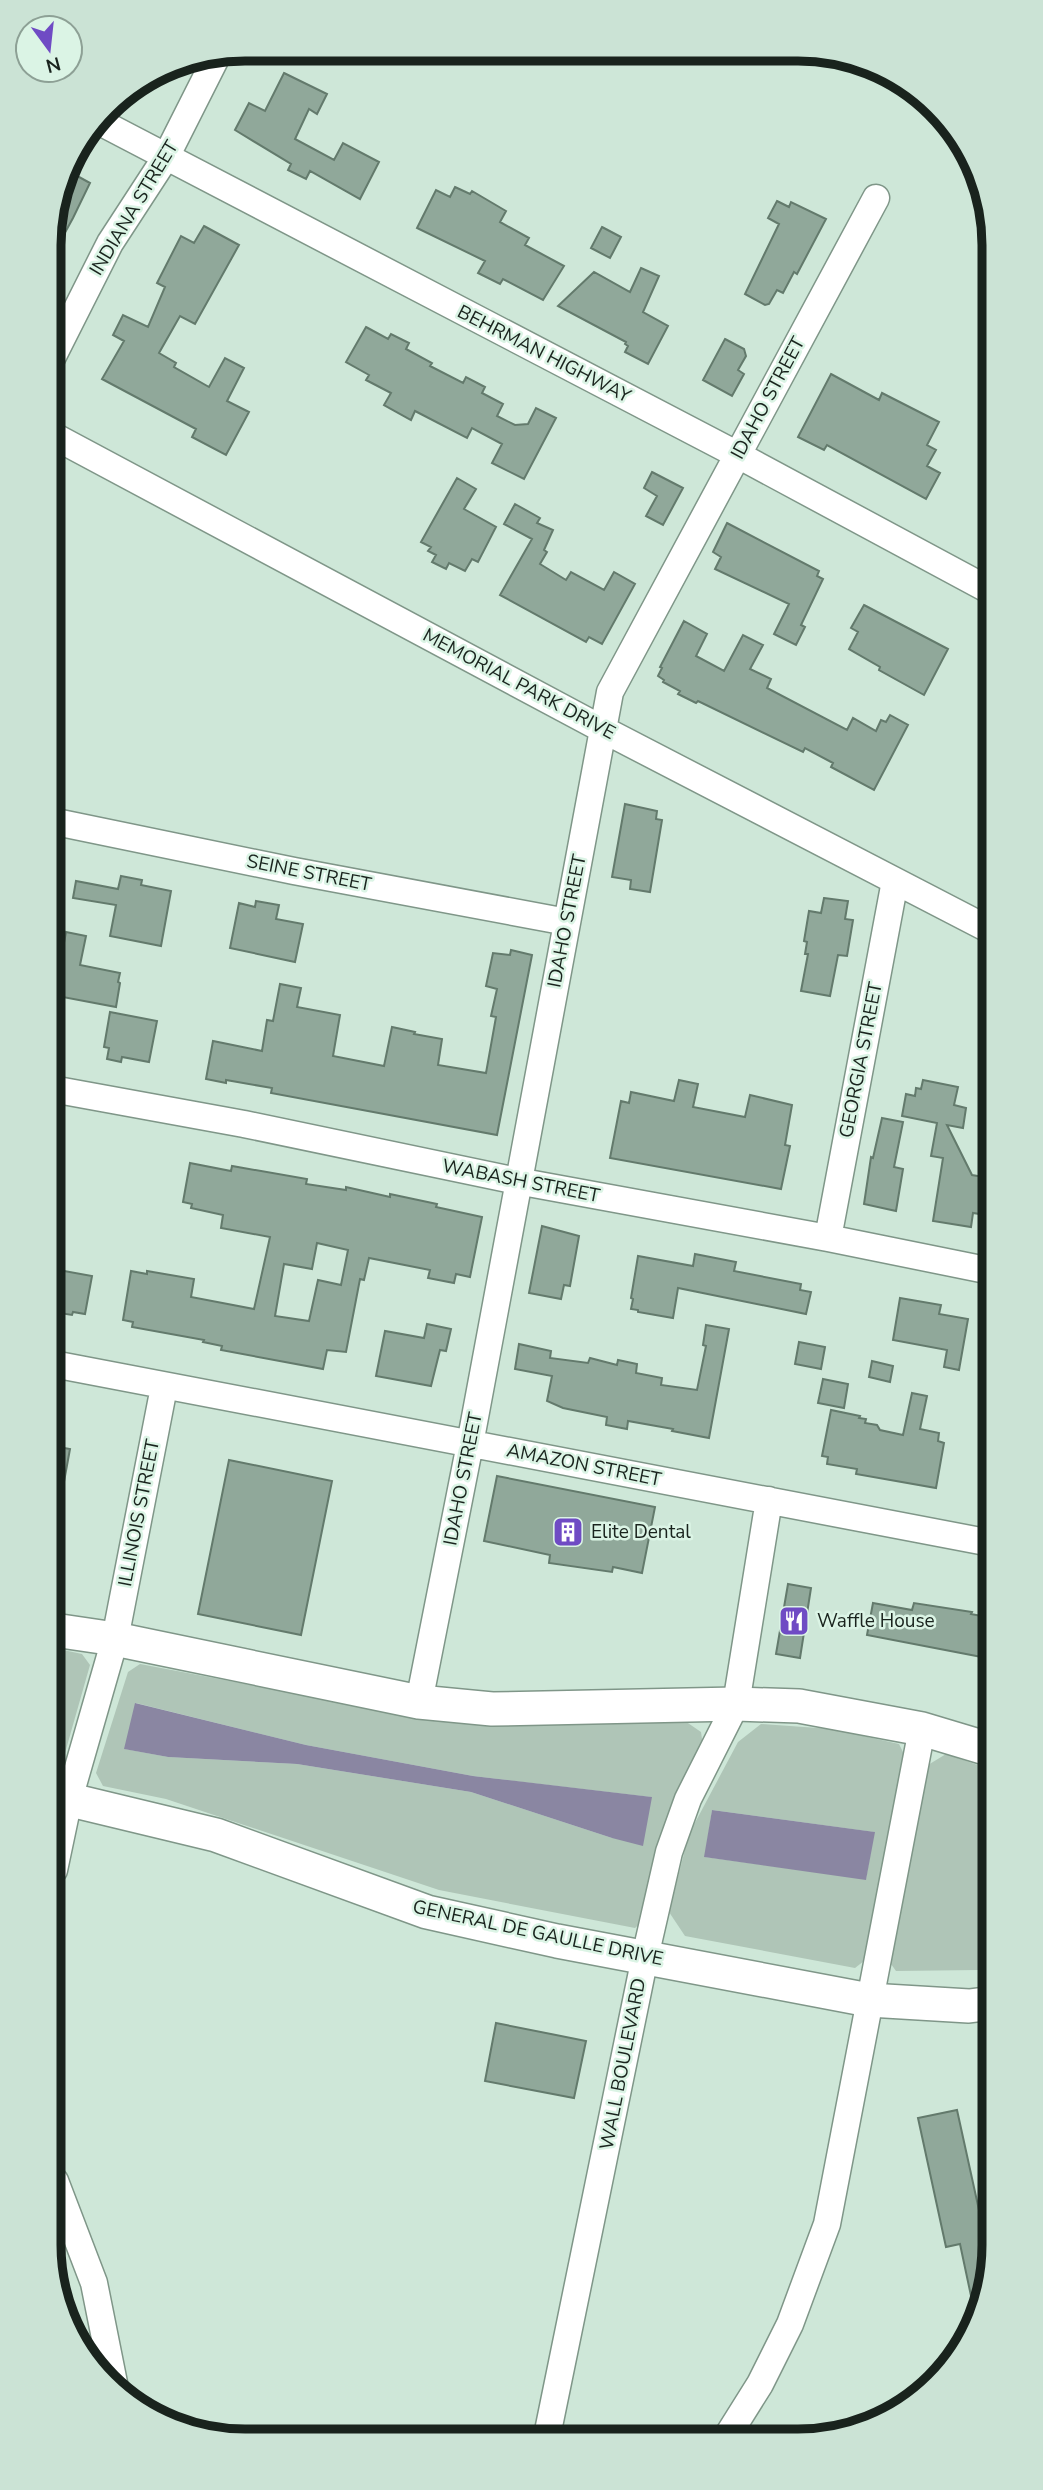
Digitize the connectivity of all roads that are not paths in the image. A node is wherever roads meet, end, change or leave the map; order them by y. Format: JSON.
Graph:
{"nodes":[{"id":1,"x":213,"y":65,"type":"edge"},
{"id":2,"x":106,"y":125,"type":"edge"},
{"id":3,"x":166,"y":157,"type":"junction"},
{"id":4,"x":876,"y":198,"type":"dead end"},
{"id":5,"x":62,"y":338,"type":"edge"},
{"id":6,"x":62,"y":440,"type":"edge"},
{"id":7,"x":738,"y":455,"type":"junction"},
{"id":8,"x":982,"y":586,"type":"edge"},
{"id":9,"x":604,"y":730,"type":"junction"},
{"id":10,"x":62,"y":823,"type":"edge"},
{"id":11,"x":895,"y":881,"type":"junction"},
{"id":12,"x":567,"y":922,"type":"junction"},
{"id":13,"x":982,"y":926,"type":"edge"},
{"id":14,"x":62,"y":1091,"type":"edge"},
{"id":15,"x":517,"y":1181,"type":"junction"},
{"id":16,"x":828,"y":1238,"type":"junction"},
{"id":17,"x":981,"y":1269,"type":"edge"},
{"id":18,"x":61,"y":1366,"type":"edge"},
{"id":19,"x":164,"y":1387,"type":"junction"},
{"id":20,"x":470,"y":1444,"type":"junction"},
{"id":21,"x":769,"y":1500,"type":"junction"},
{"id":22,"x":981,"y":1541,"type":"edge"},
{"id":23,"x":61,"y":1631,"type":"edge"},
{"id":24,"x":116,"y":1639,"type":"junction"},
{"id":25,"x":419,"y":1702,"type":"junction"},
{"id":26,"x":736,"y":1704,"type":"junction"},
{"id":27,"x":922,"y":1729,"type":"junction"},
{"id":28,"x":981,"y":1747,"type":"edge"},
{"id":29,"x":62,"y":1797,"type":"edge"},
{"id":30,"x":645,"y":1957,"type":"junction"},
{"id":31,"x":869,"y":2000,"type":"junction"},
{"id":32,"x":981,"y":2004,"type":"edge"},
{"id":33,"x":61,"y":2197,"type":"edge"},
{"id":34,"x":112,"y":2371,"type":"edge"},
{"id":35,"x":548,"y":2429,"type":"edge"},
{"id":36,"x":732,"y":2429,"type":"edge"}],
"edges":[{"from":1,"to":3,"type":"street","name":"INDIANA STREET"},
{"from":2,"to":3,"type":"street","name":"BEHRMAN HIGHWAY"},
{"from":3,"to":5,"type":"street","name":"INDIANA STREET"},
{"from":3,"to":7,"type":"street","name":"BEHRMAN HIGHWAY"},
{"from":4,"to":7,"type":"street","name":"IDAHO STREET"},
{"from":6,"to":9,"type":"street","name":"MEMORIAL PARK DRIVE"},
{"from":7,"to":8,"type":"street","name":"BEHRMAN HIGHWAY"},
{"from":7,"to":9,"type":"street","name":"IDAHO STREET"},
{"from":9,"to":11,"type":"street","name":"MEMORIAL PARK DRIVE"},
{"from":9,"to":12,"type":"street","name":"IDAHO STREET"},
{"from":10,"to":12,"type":"street","name":"SEINE STREET"},
{"from":11,"to":13,"type":"street","name":"MEMORIAL PARK DRIVE"},
{"from":11,"to":16,"type":"street","name":"GEORGIA STREET"},
{"from":12,"to":15,"type":"street","name":"IDAHO STREET"},
{"from":14,"to":15,"type":"street","name":"WABASH STREET"},
{"from":15,"to":16,"type":"street","name":"WABASH STREET"},
{"from":15,"to":20,"type":"street","name":"IDAHO STREET"},
{"from":16,"to":17,"type":"street","name":"WABASH STREET"},
{"from":18,"to":19,"type":"street","name":"AMAZON STREET"},
{"from":19,"to":20,"type":"street","name":"AMAZON STREET"},
{"from":19,"to":24,"type":"street","name":"ILLINOIS STREET"},
{"from":20,"to":21,"type":"street","name":"AMAZON STREET"},
{"from":20,"to":25,"type":"street","name":"IDAHO STREET"},
{"from":21,"to":22,"type":"street","name":"AMAZON STREET"},
{"from":21,"to":26,"type":"street"},
{"from":23,"to":24,"type":"main road"},
{"from":24,"to":25,"type":"main road"},
{"from":24,"to":29,"type":"street","name":"ILLINOIS STREET"},
{"from":25,"to":26,"type":"main road"},
{"from":26,"to":27,"type":"main road"},
{"from":26,"to":30,"type":"street","name":"WALL BOULEVARD"},
{"from":27,"to":28,"type":"main road"},
{"from":27,"to":31,"type":"street"},
{"from":29,"to":30,"type":"main road","name":"GENERAL DE GAULLE DRIVE"},
{"from":30,"to":31,"type":"main road","name":"GENERAL DE GAULLE DRIVE"},
{"from":30,"to":35,"type":"street","name":"WALL BOULEVARD"},
{"from":31,"to":32,"type":"main road","name":"GENERAL DE GAULLE DRIVE"},
{"from":31,"to":36,"type":"street"},
{"from":33,"to":34,"type":"street"}]}
